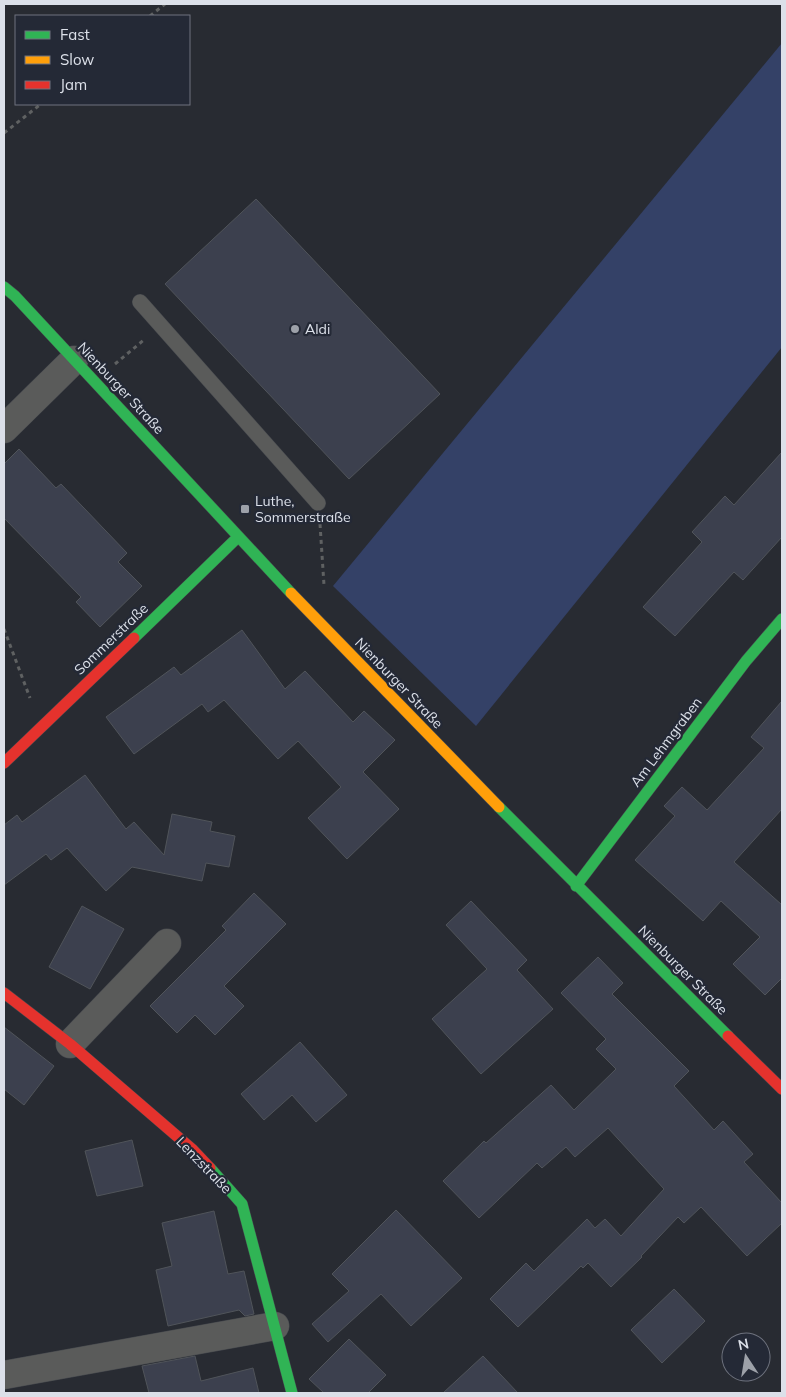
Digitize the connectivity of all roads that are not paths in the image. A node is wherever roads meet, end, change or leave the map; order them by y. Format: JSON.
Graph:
{"nodes":[{"id":1,"x":4,"y":287,"type":"edge"},
{"id":2,"x":140,"y":302,"type":"dead end"},
{"id":3,"x":74,"y":360,"type":"junction"},
{"id":4,"x":4,"y":429,"type":"edge"},
{"id":5,"x":318,"y":503,"type":"road end"},
{"id":6,"x":238,"y":537,"type":"junction"},
{"id":7,"x":782,"y":619,"type":"edge"},
{"id":8,"x":4,"y":763,"type":"edge"},
{"id":9,"x":576,"y":886,"type":"junction"},
{"id":10,"x":167,"y":943,"type":"dead end"},
{"id":11,"x":4,"y":993,"type":"edge"},
{"id":12,"x":70,"y":1044,"type":"junction"},
{"id":13,"x":782,"y":1089,"type":"edge"},
{"id":14,"x":275,"y":1326,"type":"junction"},
{"id":15,"x":4,"y":1375,"type":"edge"},
{"id":16,"x":292,"y":1393,"type":"edge"}],
"edges":[{"from":1,"to":3,"type":"street","name":"Nienburger Straße"},
{"from":2,"to":5,"type":"lane"},
{"from":3,"to":4,"type":"street"},
{"from":3,"to":6,"type":"street","name":"Nienburger Straße"},
{"from":6,"to":8,"type":"street","name":"Sommerstraße"},
{"from":6,"to":9,"type":"street","name":"Nienburger Straße"},
{"from":7,"to":9,"type":"street","name":"Am Lehmgraben"},
{"from":9,"to":13,"type":"street","name":"Nienburger Straße"},
{"from":10,"to":12,"type":"street"},
{"from":11,"to":12,"type":"street","name":"Lenzstraße"},
{"from":12,"to":14,"type":"street","name":"Lenzstraße"},
{"from":14,"to":15,"type":"street"},
{"from":14,"to":16,"type":"street","name":"Lenzstraße"}]}
